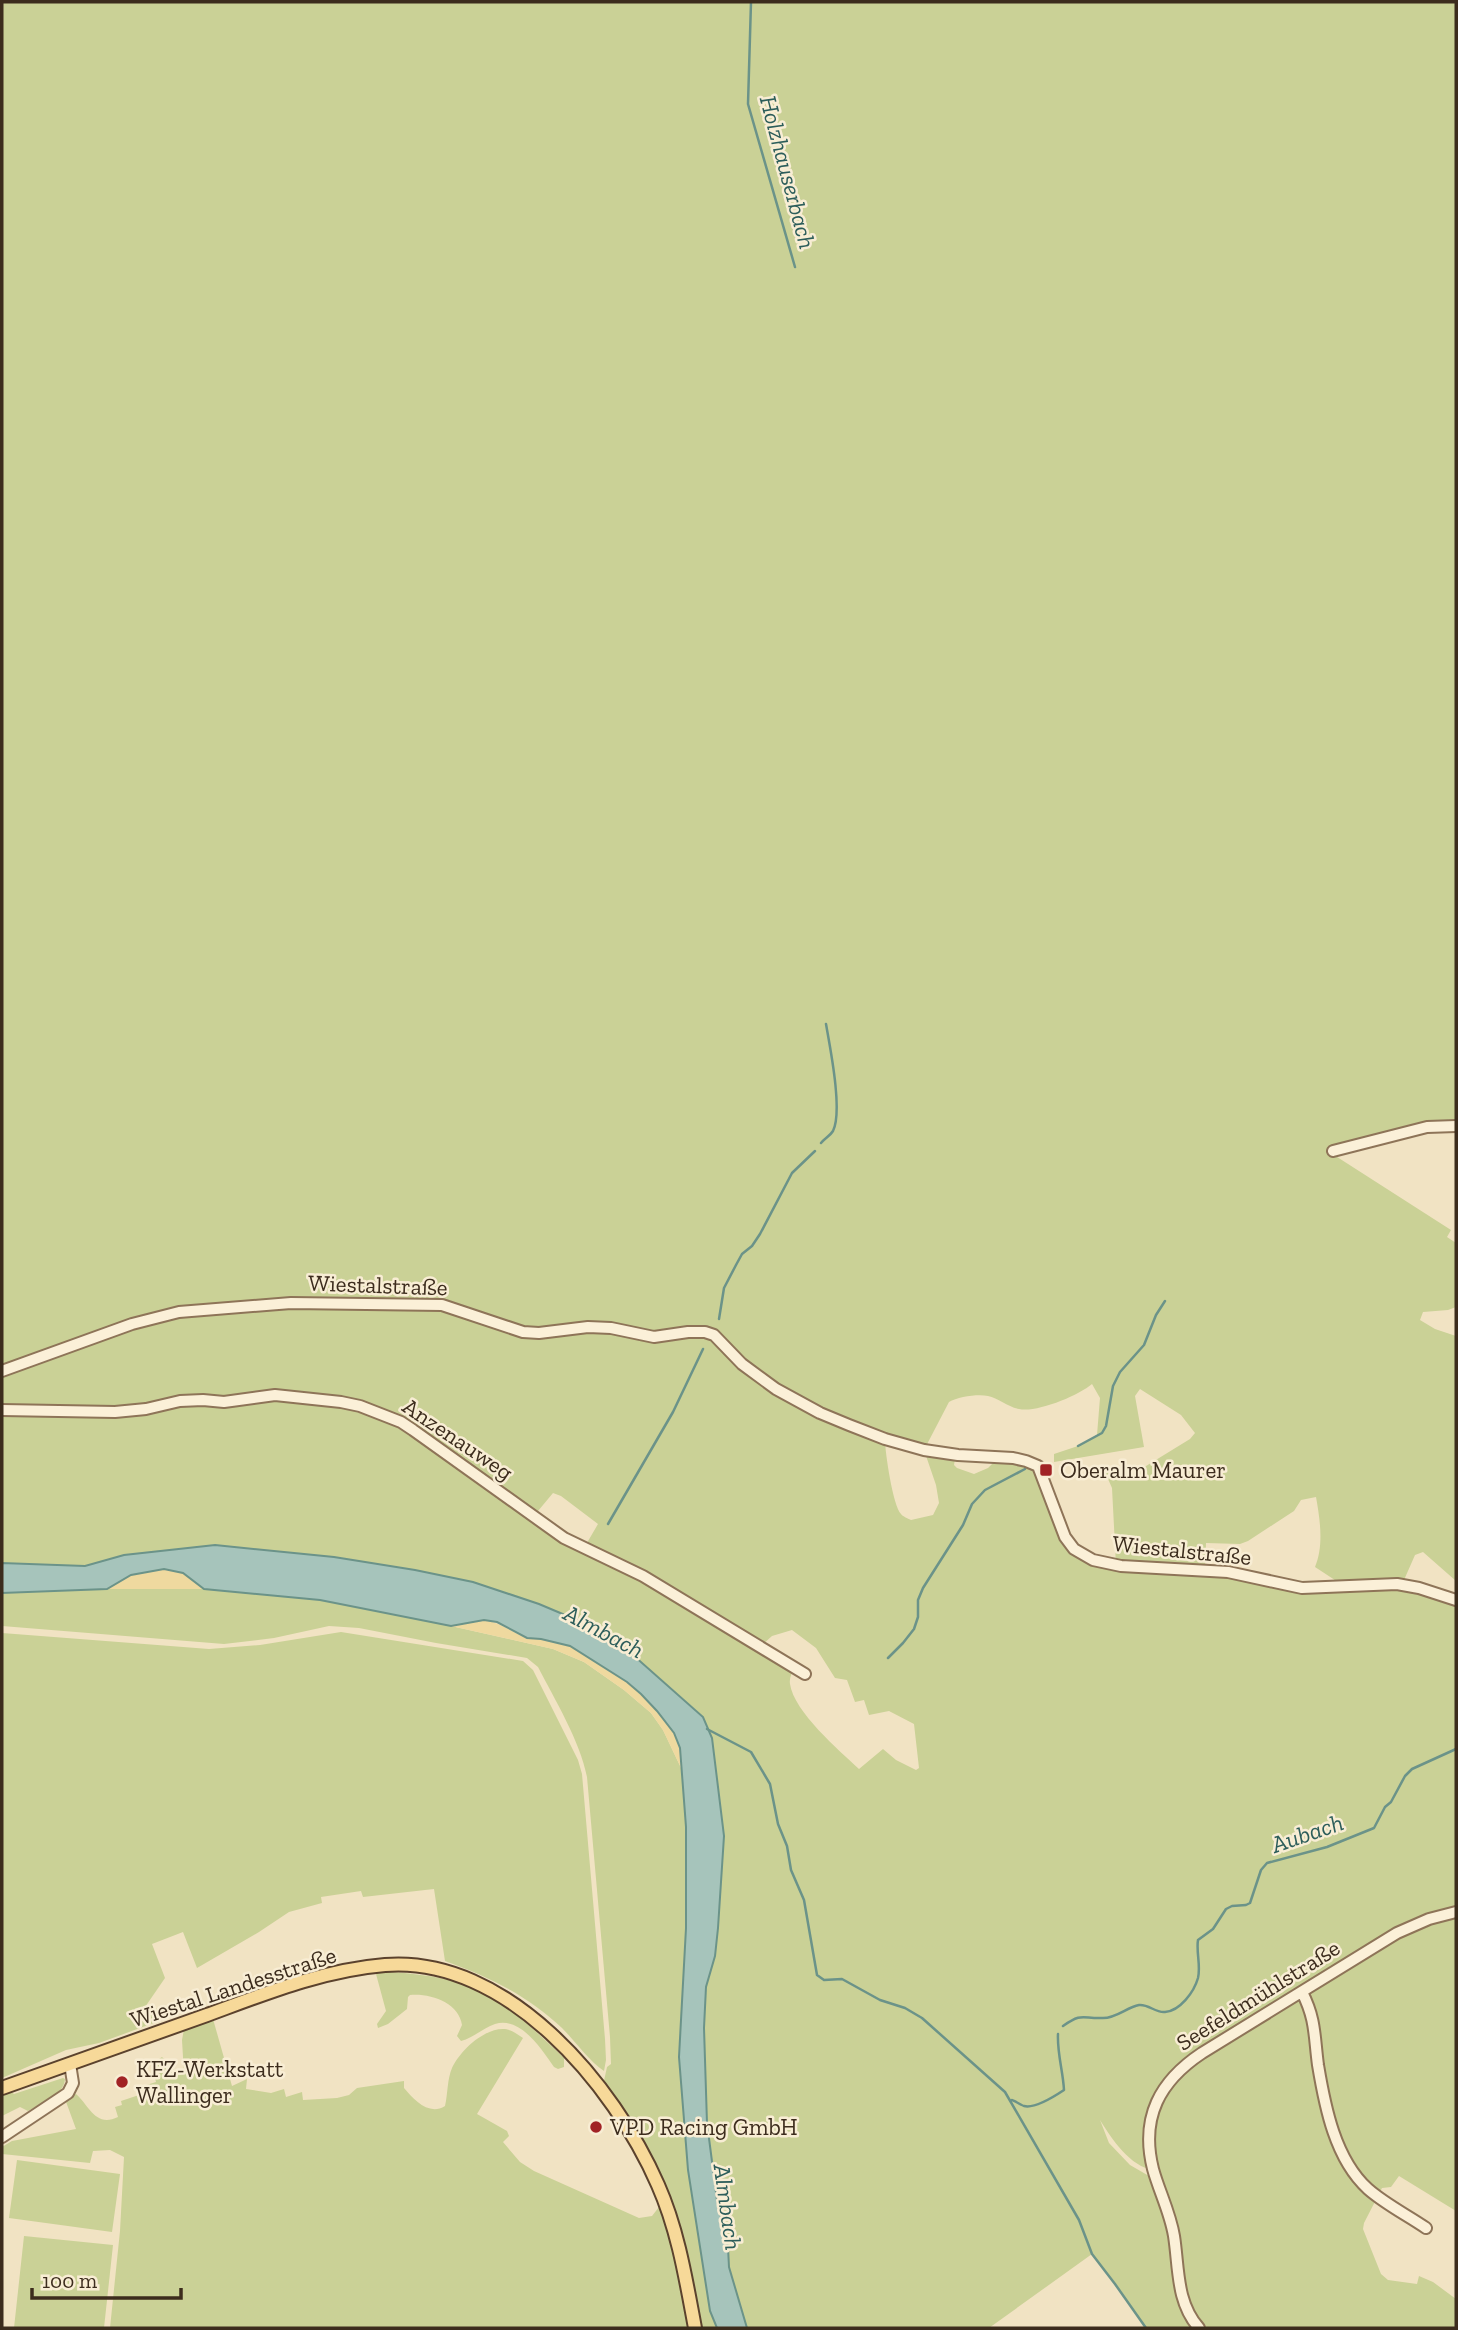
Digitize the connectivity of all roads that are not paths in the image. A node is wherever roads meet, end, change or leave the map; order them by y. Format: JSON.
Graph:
{"nodes":[{"id":1,"x":1456,"y":1126,"type":"edge"},
{"id":2,"x":1332,"y":1151,"type":"dead end"},
{"id":3,"x":2,"y":1371,"type":"edge"},
{"id":4,"x":2,"y":1410,"type":"edge"},
{"id":5,"x":1456,"y":1600,"type":"edge"},
{"id":6,"x":805,"y":1674,"type":"dead end"},
{"id":7,"x":1456,"y":1912,"type":"edge"},
{"id":8,"x":1302,"y":1992,"type":"junction"},
{"id":9,"x":70,"y":2064,"type":"junction"},
{"id":10,"x":2,"y":2088,"type":"edge"},
{"id":11,"x":2,"y":2137,"type":"edge"},
{"id":12,"x":1426,"y":2228,"type":"dead end"},
{"id":13,"x":695,"y":2328,"type":"edge"},
{"id":14,"x":1199,"y":2328,"type":"edge"}],
"edges":[{"from":1,"to":2,"type":"street"},
{"from":3,"to":5,"type":"street","name":"Wiestalstraße"},
{"from":4,"to":6,"type":"street","name":"Anzenauweg"},
{"from":7,"to":8,"type":"street","name":"Seefeldmühlstraße"},
{"from":8,"to":12,"type":"street"},
{"from":8,"to":14,"type":"street","name":"Seefeldmühlstraße"},
{"from":9,"to":10,"type":"main road","name":"Wiestal Landesstraße"},
{"from":9,"to":11,"type":"street"},
{"from":9,"to":13,"type":"main road","name":"Wiestal Landesstraße"}]}
